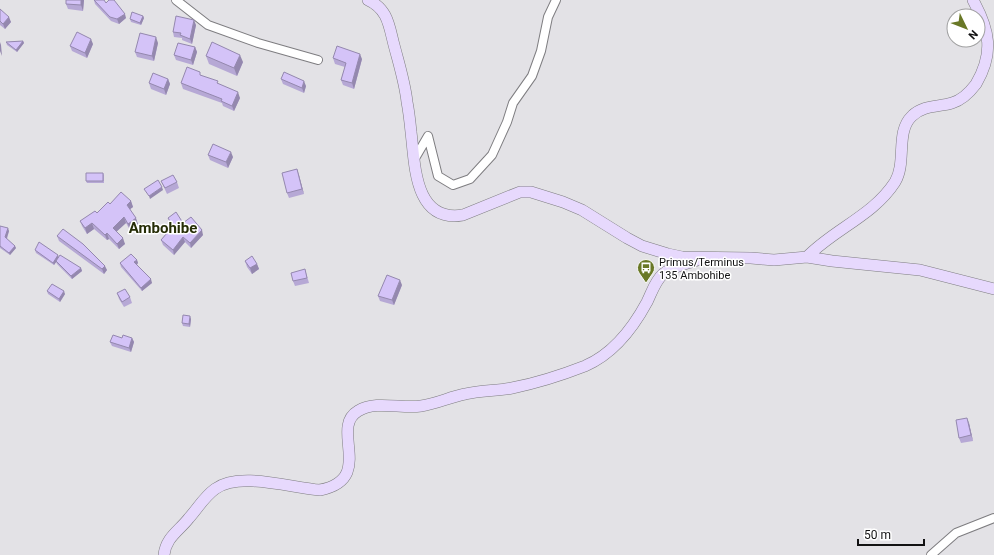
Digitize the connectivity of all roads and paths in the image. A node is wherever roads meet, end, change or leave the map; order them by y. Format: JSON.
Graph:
{"nodes":[{"id":1,"x":176,"y":0,"type":"edge"},
{"id":2,"x":368,"y":0,"type":"edge"},
{"id":3,"x":556,"y":0,"type":"edge"},
{"id":4,"x":973,"y":0,"type":"edge"},
{"id":5,"x":318,"y":60,"type":"dead end"},
{"id":6,"x":413,"y":161,"type":"junction"},
{"id":7,"x":807,"y":257,"type":"junction"},
{"id":8,"x":703,"y":258,"type":"junction"},
{"id":9,"x":994,"y":288,"type":"edge"},
{"id":10,"x":994,"y":518,"type":"edge"},
{"id":11,"x":164,"y":555,"type":"edge"},
{"id":12,"x":931,"y":555,"type":"edge"}],
"edges":[{"from":1,"to":5,"type":"street"},
{"from":2,"to":6,"type":"street"},
{"from":3,"to":6,"type":"street"},
{"from":4,"to":7,"type":"street"},
{"from":6,"to":8,"type":"street"},
{"from":7,"to":8,"type":"street"},
{"from":7,"to":9,"type":"street"},
{"from":8,"to":11,"type":"street"},
{"from":10,"to":12,"type":"street"}]}
